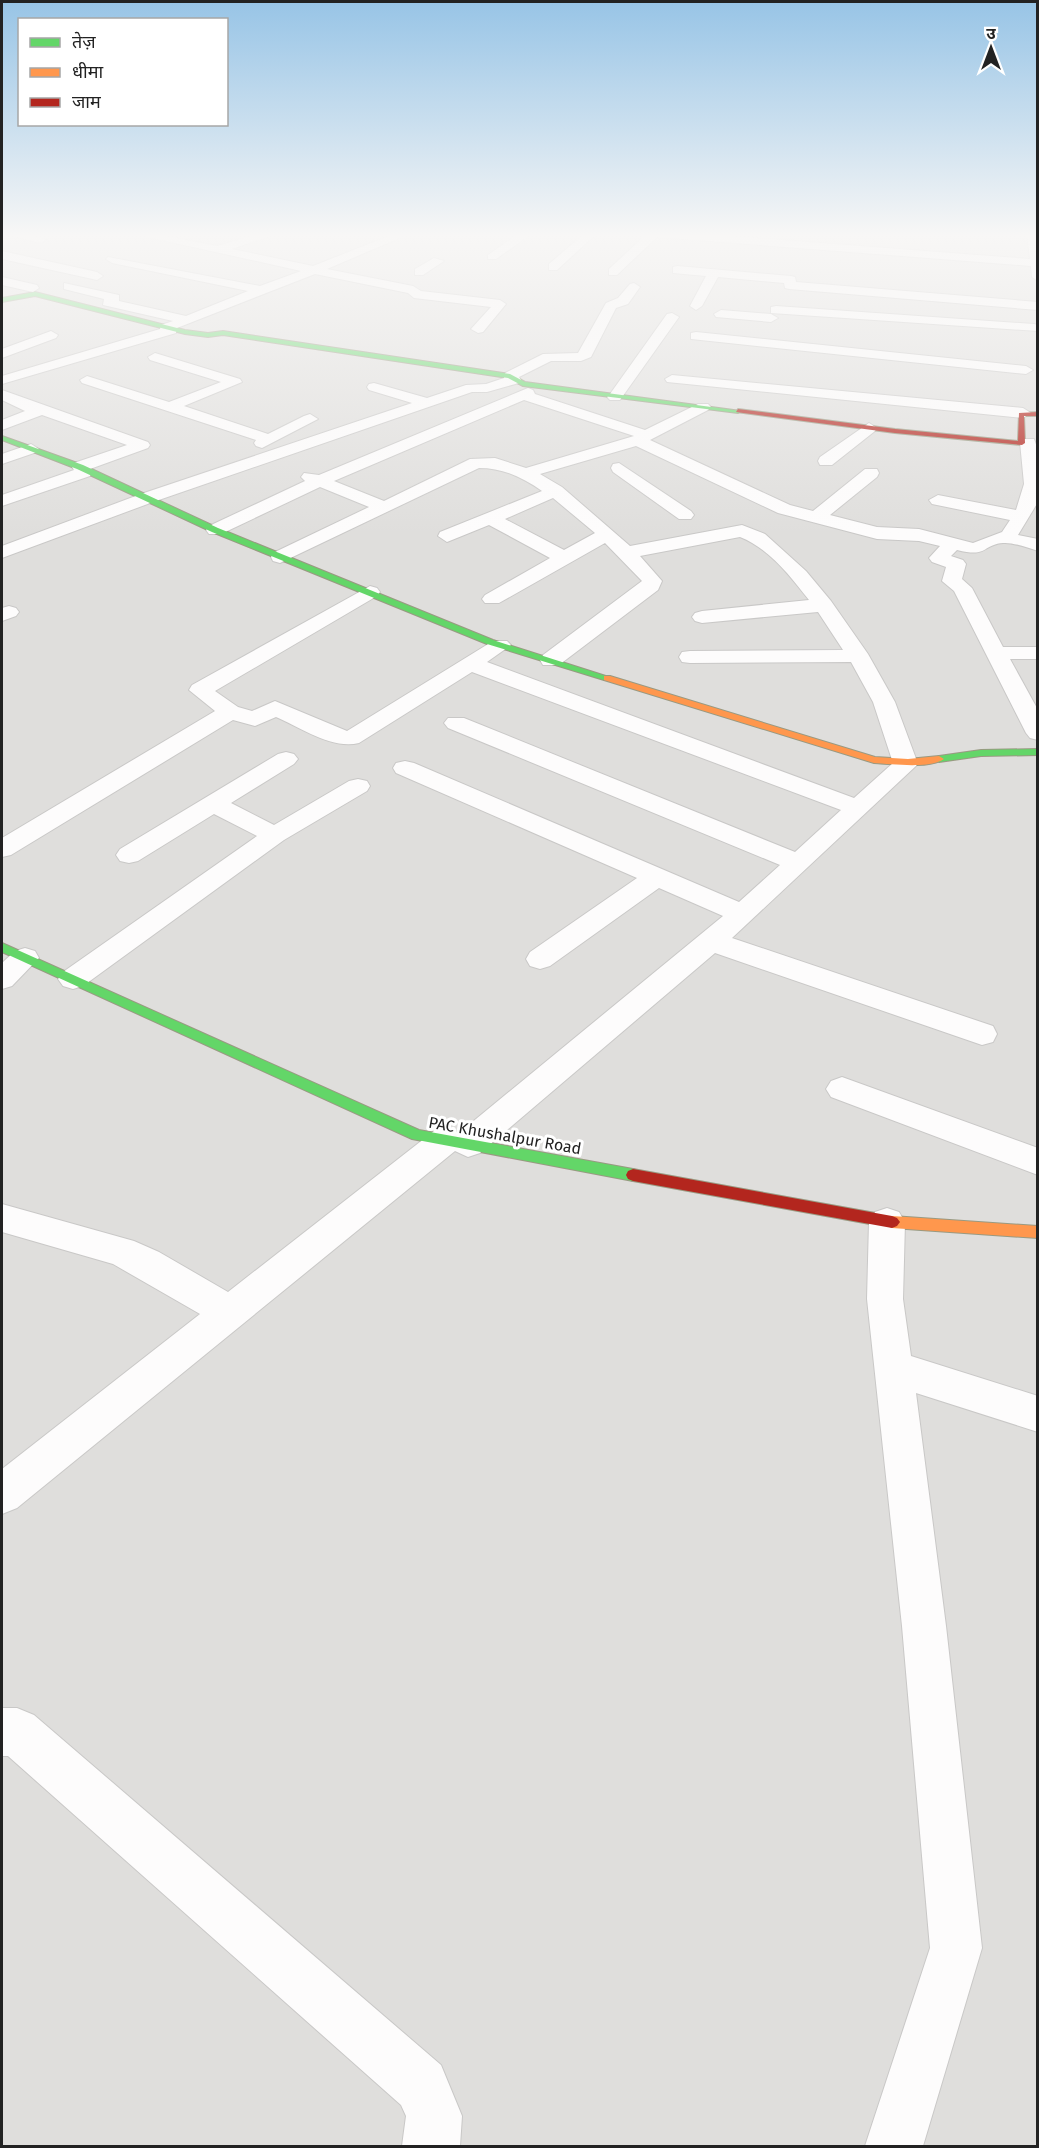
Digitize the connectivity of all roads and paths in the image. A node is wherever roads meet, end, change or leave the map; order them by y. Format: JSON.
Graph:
{"nodes":[{"id":1,"x":152,"y":334,"type":"edge"},
{"id":2,"x":203,"y":334,"type":"edge"},
{"id":3,"x":214,"y":334,"type":"edge"},
{"id":4,"x":231,"y":334,"type":"edge"},
{"id":5,"x":596,"y":334,"type":"edge"},
{"id":6,"x":660,"y":334,"type":"edge"},
{"id":7,"x":762,"y":334,"type":"edge"},
{"id":8,"x":855,"y":334,"type":"edge"},
{"id":9,"x":1033,"y":334,"type":"edge"},
{"id":10,"x":51,"y":335,"type":"dead end"},
{"id":11,"x":208,"y":335,"type":"joint"},
{"id":12,"x":696,"y":336,"type":"dead end"},
{"id":13,"x":73,"y":342,"type":"dead end"},
{"id":14,"x":757,"y":342,"type":"junction"},
{"id":15,"x":1030,"y":344,"type":"dead end"},
{"id":16,"x":107,"y":349,"type":"junction"},
{"id":17,"x":850,"y":352,"type":"junction"},
{"id":18,"x":2,"y":354,"type":"edge"},
{"id":19,"x":155,"y":357,"type":"dead end"},
{"id":20,"x":1038,"y":358,"type":"edge"},
{"id":21,"x":832,"y":361,"type":"dead end"},
{"id":22,"x":512,"y":378,"type":"junction"},
{"id":23,"x":672,"y":379,"type":"dead end"},
{"id":24,"x":740,"y":379,"type":"junction"},
{"id":25,"x":2,"y":380,"type":"edge"},
{"id":26,"x":87,"y":380,"type":"dead end"},
{"id":27,"x":374,"y":387,"type":"dead end"},
{"id":28,"x":543,"y":387,"type":"junction"},
{"id":29,"x":2,"y":395,"type":"edge"},
{"id":30,"x":523,"y":395,"type":"junction"},
{"id":31,"x":615,"y":397,"type":"junction"},
{"id":32,"x":429,"y":403,"type":"junction"},
{"id":33,"x":169,"y":406,"type":"junction"},
{"id":34,"x":496,"y":407,"type":"junction"},
{"id":35,"x":703,"y":407,"type":"junction"},
{"id":36,"x":38,"y":408,"type":"junction"},
{"id":37,"x":730,"y":410,"type":"junction"},
{"id":38,"x":1028,"y":411,"type":"edge"},
{"id":39,"x":518,"y":414,"type":"dead end"},
{"id":40,"x":310,"y":419,"type":"dead end"},
{"id":41,"x":2,"y":425,"type":"edge"},
{"id":42,"x":869,"y":428,"type":"junction"},
{"id":43,"x":2,"y":438,"type":"edge"},
{"id":44,"x":643,"y":438,"type":"junction"},
{"id":45,"x":268,"y":439,"type":"junction"},
{"id":46,"x":593,"y":440,"type":"dead end"},
{"id":47,"x":1030,"y":442,"type":"edge"},
{"id":48,"x":615,"y":447,"type":"junction"},
{"id":49,"x":31,"y":449,"type":"junction"},
{"id":50,"x":244,"y":452,"type":"junction"},
{"id":51,"x":2,"y":459,"type":"edge"},
{"id":52,"x":265,"y":459,"type":"junction"},
{"id":53,"x":826,"y":461,"type":"dead end"},
{"id":54,"x":620,"y":468,"type":"dead end"},
{"id":55,"x":82,"y":470,"type":"junction"},
{"id":56,"x":526,"y":473,"type":"junction"},
{"id":57,"x":870,"y":473,"type":"dead end"},
{"id":58,"x":717,"y":477,"type":"junction"},
{"id":59,"x":319,"y":481,"type":"junction"},
{"id":60,"x":556,"y":491,"type":"junction"},
{"id":61,"x":651,"y":491,"type":"junction"},
{"id":62,"x":142,"y":496,"type":"junction"},
{"id":63,"x":938,"y":500,"type":"dead end"},
{"id":64,"x":2,"y":501,"type":"edge"},
{"id":65,"x":384,"y":507,"type":"junction"},
{"id":66,"x":685,"y":515,"type":"dead end"},
{"id":67,"x":1021,"y":516,"type":"junction"},
{"id":68,"x":817,"y":518,"type":"junction"},
{"id":69,"x":490,"y":519,"type":"junction"},
{"id":70,"x":215,"y":530,"type":"junction"},
{"id":71,"x":606,"y":534,"type":"junction"},
{"id":72,"x":447,"y":536,"type":"dead end"},
{"id":73,"x":1008,"y":537,"type":"junction"},
{"id":74,"x":952,"y":544,"type":"junction"},
{"id":75,"x":1038,"y":545,"type":"edge"},
{"id":76,"x":2,"y":552,"type":"edge"},
{"id":77,"x":626,"y":553,"type":"junction"},
{"id":78,"x":280,"y":557,"type":"junction"},
{"id":79,"x":564,"y":558,"type":"junction"},
{"id":80,"x":370,"y":592,"type":"junction"},
{"id":81,"x":492,"y":599,"type":"dead end"},
{"id":82,"x":824,"y":605,"type":"junction"},
{"id":83,"x":702,"y":617,"type":"dead end"},
{"id":84,"x":500,"y":645,"type":"junction"},
{"id":85,"x":995,"y":653,"type":"junction"},
{"id":86,"x":1038,"y":653,"type":"edge"},
{"id":87,"x":858,"y":656,"type":"junction"},
{"id":88,"x":690,"y":657,"type":"dead end"},
{"id":89,"x":551,"y":660,"type":"junction"},
{"id":90,"x":471,"y":664,"type":"junction"},
{"id":91,"x":230,"y":712,"type":"junction"},
{"id":92,"x":456,"y":723,"type":"dead end"},
{"id":93,"x":1038,"y":733,"type":"edge"},
{"id":94,"x":1038,"y":752,"type":"edge"},
{"id":95,"x":286,"y":759,"type":"dead end"},
{"id":96,"x":906,"y":764,"type":"junction"},
{"id":97,"x":405,"y":768,"type":"dead end"},
{"id":98,"x":358,"y":786,"type":"dead end"},
{"id":99,"x":213,"y":804,"type":"junction"},
{"id":100,"x":858,"y":808,"type":"junction"},
{"id":101,"x":275,"y":835,"type":"junction"},
{"id":102,"x":2,"y":849,"type":"edge"},
{"id":103,"x":129,"y":855,"type":"dead end"},
{"id":104,"x":798,"y":863,"type":"junction"},
{"id":105,"x":657,"y":877,"type":"junction"},
{"id":106,"x":743,"y":914,"type":"junction"},
{"id":107,"x":710,"y":941,"type":"junction"},
{"id":108,"x":13,"y":952,"type":"edge"},
{"id":109,"x":540,"y":958,"type":"dead end"},
{"id":110,"x":2,"y":979,"type":"edge"},
{"id":111,"x":73,"y":979,"type":"junction"},
{"id":112,"x":982,"y":1034,"type":"dead end"},
{"id":113,"x":842,"y":1089,"type":"dead end"},
{"id":114,"x":457,"y":1142,"type":"junction"},
{"id":115,"x":1038,"y":1162,"type":"edge"},
{"id":116,"x":2,"y":1218,"type":"edge"},
{"id":117,"x":887,"y":1222,"type":"junction"},
{"id":118,"x":1038,"y":1232,"type":"edge"},
{"id":119,"x":231,"y":1313,"type":"junction"},
{"id":120,"x":893,"y":1368,"type":"junction"},
{"id":121,"x":1038,"y":1414,"type":"edge"},
{"id":122,"x":2,"y":1494,"type":"edge"},
{"id":123,"x":2,"y":1732,"type":"edge"},
{"id":124,"x":431,"y":2146,"type":"edge"},
{"id":125,"x":894,"y":2146,"type":"edge"}],
"edges":[{"from":1,"to":16,"type":"street"},
{"from":2,"to":11,"type":"street"},
{"from":3,"to":11,"type":"street"},
{"from":4,"to":22,"type":"street"},
{"from":5,"to":22,"type":"street"},
{"from":6,"to":31,"type":"street"},
{"from":7,"to":14,"type":"street"},
{"from":8,"to":17,"type":"street"},
{"from":9,"to":15,"type":"street"},
{"from":10,"to":18,"type":"street"},
{"from":12,"to":14,"type":"street"},
{"from":13,"to":16,"type":"street"},
{"from":14,"to":17,"type":"street"},
{"from":14,"to":21,"type":"street"},
{"from":16,"to":25,"type":"street"},
{"from":17,"to":20,"type":"street"},
{"from":19,"to":33,"type":"street"},
{"from":22,"to":28,"type":"street"},
{"from":22,"to":32,"type":"street"},
{"from":23,"to":24,"type":"street"},
{"from":24,"to":37,"type":"street"},
{"from":24,"to":38,"type":"street"},
{"from":26,"to":33,"type":"street"},
{"from":27,"to":32,"type":"street"},
{"from":28,"to":30,"type":"street"},
{"from":28,"to":31,"type":"street"},
{"from":29,"to":36,"type":"street"},
{"from":30,"to":34,"type":"street"},
{"from":30,"to":44,"type":"street"},
{"from":31,"to":35,"type":"street"},
{"from":32,"to":52,"type":"street"},
{"from":33,"to":45,"type":"street"},
{"from":34,"to":39,"type":"street"},
{"from":34,"to":59,"type":"street"},
{"from":35,"to":37,"type":"street"},
{"from":35,"to":44,"type":"street"},
{"from":36,"to":41,"type":"street"},
{"from":36,"to":55,"type":"street"},
{"from":37,"to":42,"type":"street"},
{"from":38,"to":47,"type":"street"},
{"from":40,"to":45,"type":"street"},
{"from":42,"to":47,"type":"street"},
{"from":42,"to":53,"type":"street"},
{"from":43,"to":49,"type":"street"},
{"from":44,"to":48,"type":"street"},
{"from":44,"to":58,"type":"street"},
{"from":45,"to":50,"type":"street"},
{"from":46,"to":48,"type":"street"},
{"from":47,"to":67,"type":"street"},
{"from":48,"to":56,"type":"street"},
{"from":49,"to":51,"type":"street"},
{"from":49,"to":55,"type":"street"},
{"from":50,"to":52,"type":"street"},
{"from":50,"to":62,"type":"street"},
{"from":52,"to":59,"type":"street"},
{"from":52,"to":62,"type":"street"},
{"from":54,"to":61,"type":"street"},
{"from":55,"to":62,"type":"street"},
{"from":55,"to":64,"type":"street"},
{"from":56,"to":60,"type":"street"},
{"from":56,"to":65,"type":"street"},
{"from":57,"to":68,"type":"street"},
{"from":58,"to":61,"type":"street"},
{"from":58,"to":68,"type":"street"},
{"from":59,"to":65,"type":"street"},
{"from":59,"to":70,"type":"street"},
{"from":60,"to":69,"type":"street"},
{"from":60,"to":71,"type":"street"},
{"from":61,"to":66,"type":"street"},
{"from":62,"to":70,"type":"street"},
{"from":62,"to":76,"type":"street"},
{"from":63,"to":67,"type":"street"},
{"from":65,"to":78,"type":"street"},
{"from":67,"to":73,"type":"street"},
{"from":68,"to":74,"type":"street"},
{"from":69,"to":72,"type":"street"},
{"from":69,"to":79,"type":"street"},
{"from":70,"to":78,"type":"street"},
{"from":71,"to":77,"type":"street"},
{"from":71,"to":79,"type":"street"},
{"from":73,"to":74,"type":"street"},
{"from":73,"to":75,"type":"street"},
{"from":74,"to":85,"type":"street"},
{"from":77,"to":82,"type":"street"},
{"from":77,"to":89,"type":"street"},
{"from":78,"to":80,"type":"street"},
{"from":79,"to":81,"type":"street"},
{"from":80,"to":84,"type":"street"},
{"from":80,"to":91,"type":"street"},
{"from":82,"to":83,"type":"street"},
{"from":82,"to":87,"type":"street"},
{"from":84,"to":89,"type":"street"},
{"from":84,"to":90,"type":"street"},
{"from":85,"to":86,"type":"street"},
{"from":85,"to":93,"type":"street"},
{"from":87,"to":88,"type":"street"},
{"from":87,"to":96,"type":"street"},
{"from":89,"to":96,"type":"street"},
{"from":90,"to":91,"type":"street"},
{"from":90,"to":100,"type":"street"},
{"from":91,"to":102,"type":"street"},
{"from":92,"to":104,"type":"street"},
{"from":94,"to":96,"type":"street"},
{"from":95,"to":99,"type":"street"},
{"from":96,"to":100,"type":"street"},
{"from":97,"to":105,"type":"street"},
{"from":98,"to":101,"type":"street"},
{"from":99,"to":101,"type":"street"},
{"from":99,"to":103,"type":"street"},
{"from":100,"to":104,"type":"street"},
{"from":101,"to":111,"type":"street"},
{"from":104,"to":106,"type":"street"},
{"from":105,"to":106,"type":"street"},
{"from":105,"to":109,"type":"street"},
{"from":106,"to":107,"type":"street"},
{"from":107,"to":112,"type":"street"},
{"from":107,"to":114,"type":"street"},
{"from":108,"to":110,"type":"street"},
{"from":108,"to":111,"type":"street","name":"PAC Khushalpur Road"},
{"from":111,"to":114,"type":"street","name":"PAC Khushalpur Road"},
{"from":113,"to":115,"type":"street"},
{"from":114,"to":117,"type":"street","name":"PAC Khushalpur Road"},
{"from":114,"to":119,"type":"street"},
{"from":116,"to":119,"type":"street"},
{"from":117,"to":118,"type":"street","name":"PAC Khushalpur Road"},
{"from":117,"to":120,"type":"street"},
{"from":119,"to":122,"type":"street"},
{"from":120,"to":121,"type":"street"},
{"from":120,"to":125,"type":"street"},
{"from":123,"to":124,"type":"street"}]}
